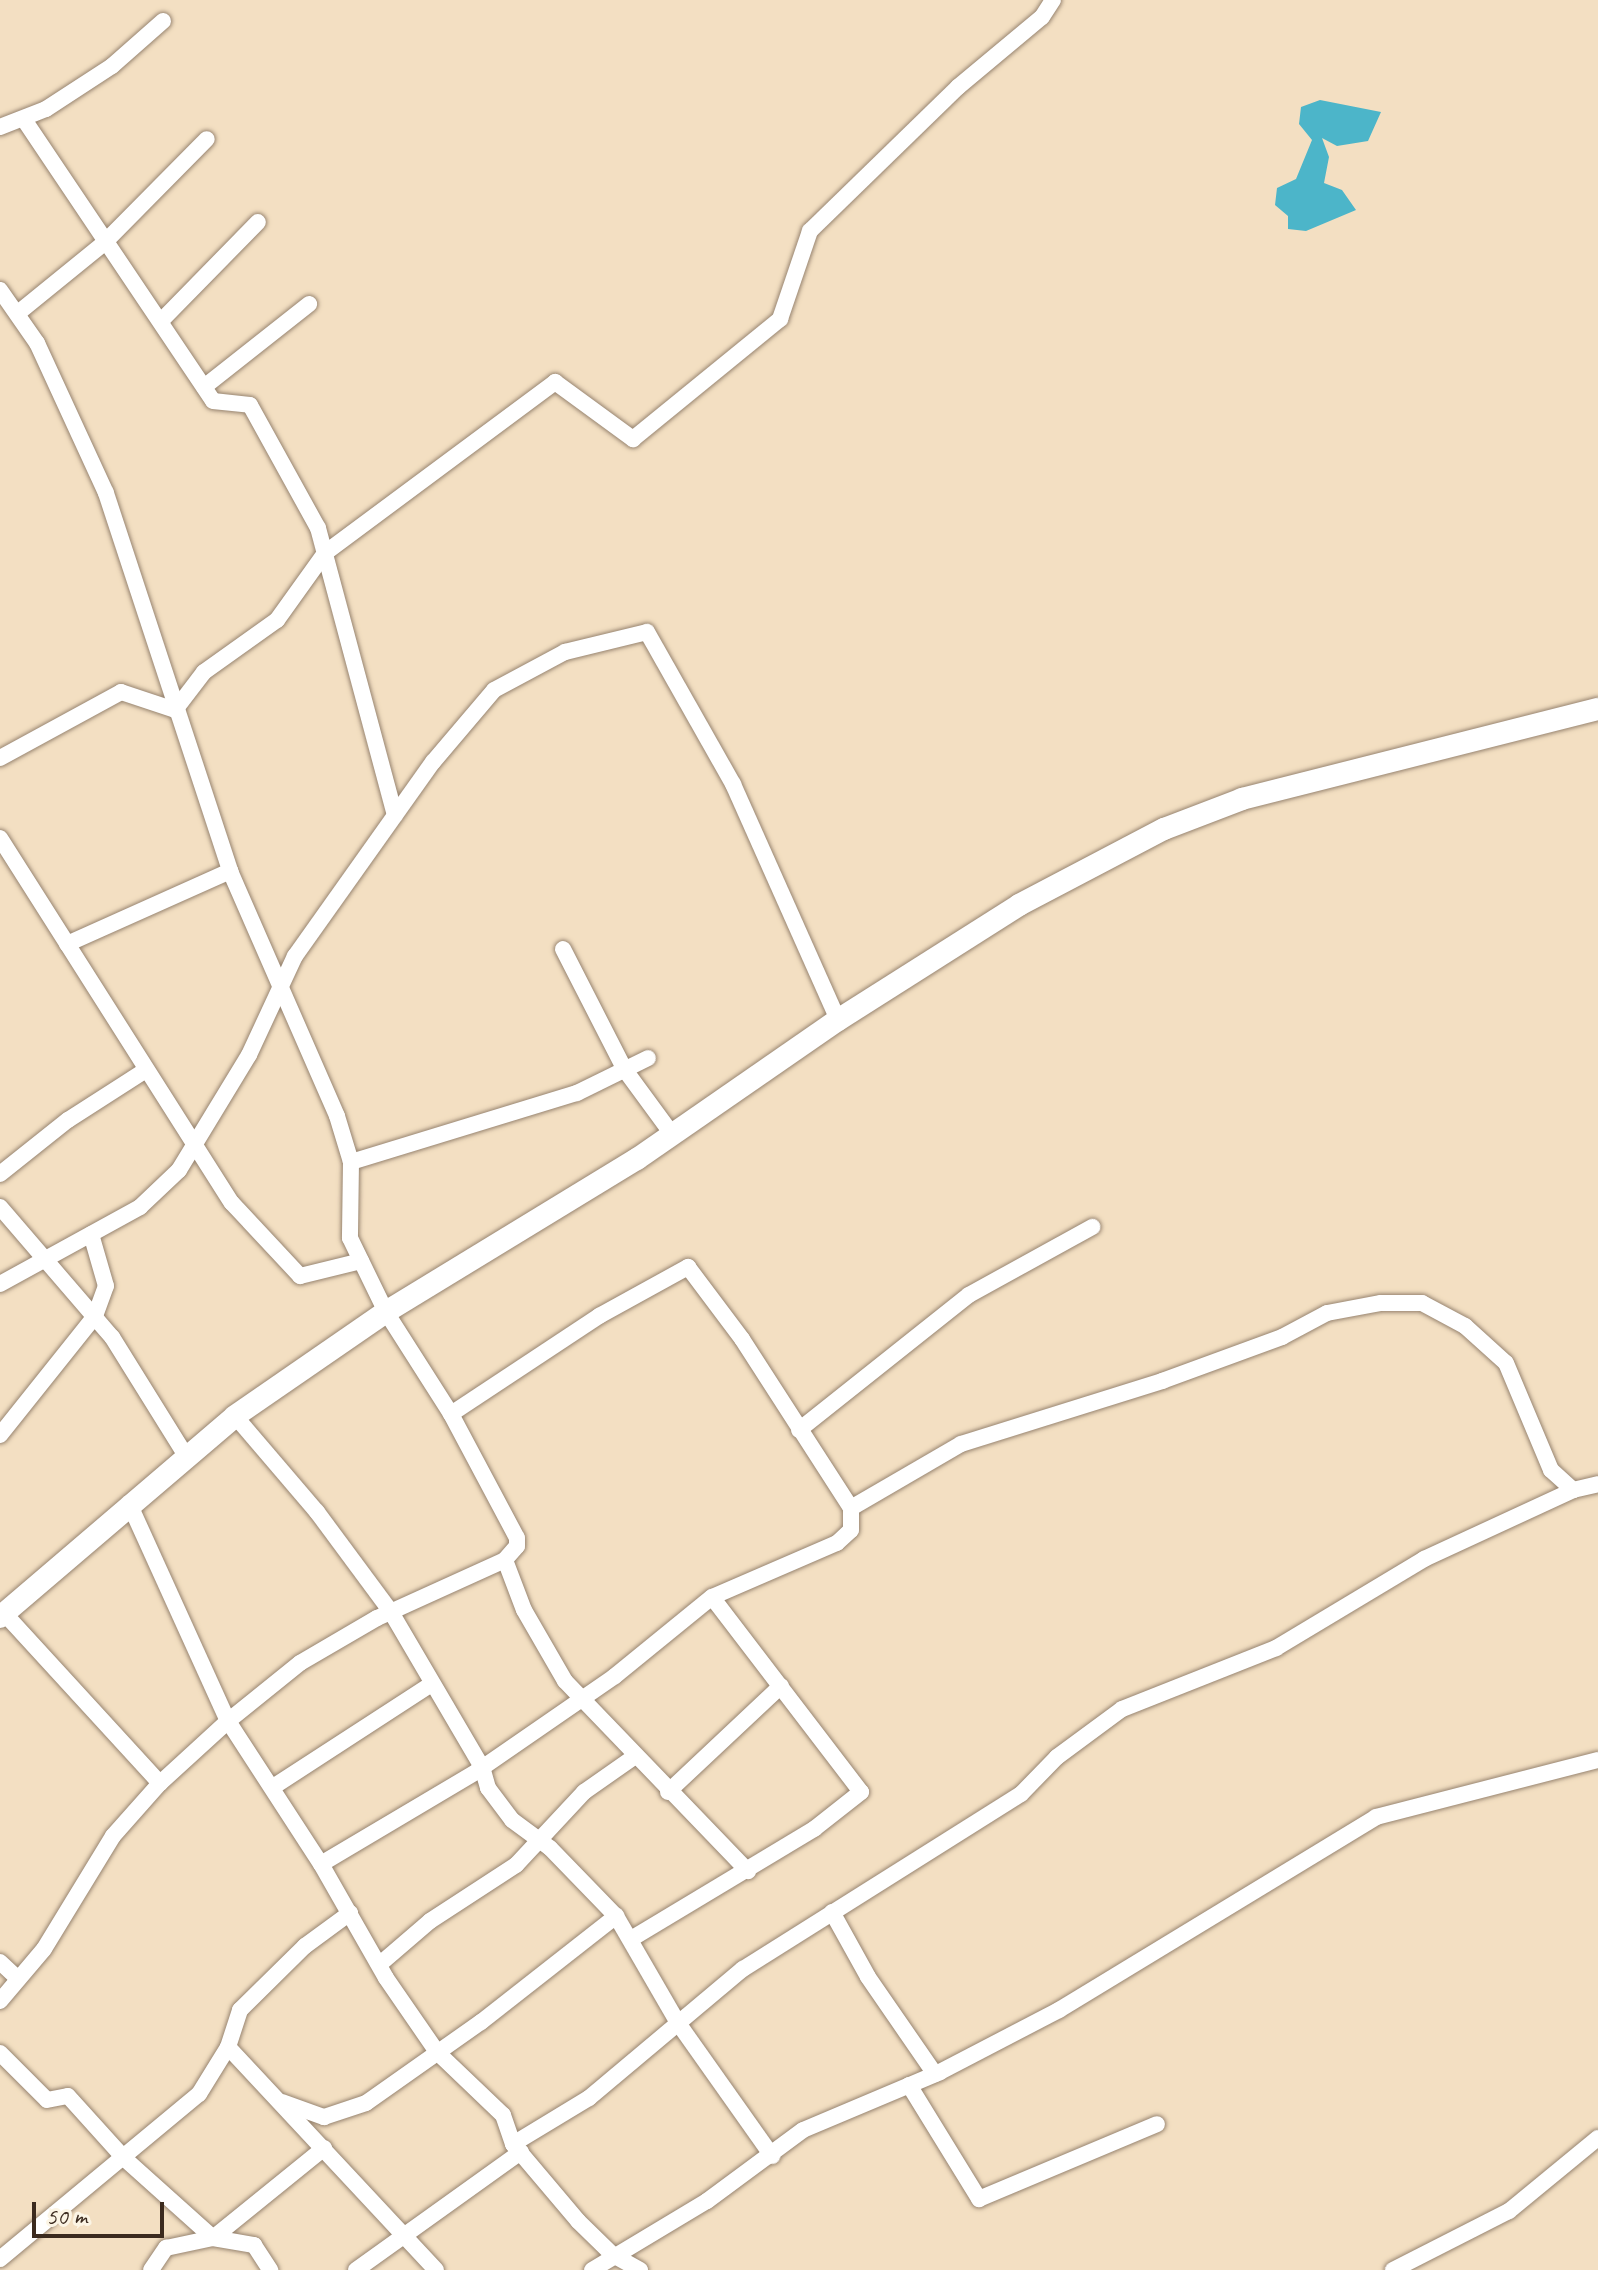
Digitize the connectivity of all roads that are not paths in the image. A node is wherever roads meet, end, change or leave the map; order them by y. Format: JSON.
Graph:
{"nodes":[{"id":1,"x":1053,"y":0,"type":"edge"},
{"id":2,"x":163,"y":21,"type":"dead end"},
{"id":3,"x":25,"y":121,"type":"junction"},
{"id":4,"x":0,"y":127,"type":"edge"},
{"id":5,"x":207,"y":139,"type":"dead end"},
{"id":6,"x":258,"y":222,"type":"dead end"},
{"id":7,"x":104,"y":243,"type":"junction"},
{"id":8,"x":0,"y":290,"type":"edge"},
{"id":9,"x":309,"y":304,"type":"dead end"},
{"id":10,"x":18,"y":313,"type":"junction"},
{"id":11,"x":162,"y":320,"type":"junction"},
{"id":12,"x":204,"y":387,"type":"junction"},
{"id":13,"x":325,"y":553,"type":"junction"},
{"id":14,"x":1598,"y":709,"type":"edge"},
{"id":15,"x":175,"y":710,"type":"junction"},
{"id":16,"x":0,"y":758,"type":"edge"},
{"id":17,"x":395,"y":815,"type":"junction"},
{"id":18,"x":0,"y":838,"type":"edge"},
{"id":19,"x":230,"y":871,"type":"junction"},
{"id":20,"x":67,"y":944,"type":"junction"},
{"id":21,"x":563,"y":949,"type":"dead end"},
{"id":22,"x":279,"y":982,"type":"junction"},
{"id":23,"x":838,"y":1020,"type":"junction"},
{"id":24,"x":648,"y":1058,"type":"dead end"},
{"id":25,"x":146,"y":1070,"type":"junction"},
{"id":26,"x":625,"y":1070,"type":"junction"},
{"id":27,"x":672,"y":1134,"type":"junction"},
{"id":28,"x":197,"y":1148,"type":"junction"},
{"id":29,"x":351,"y":1162,"type":"junction"},
{"id":30,"x":0,"y":1174,"type":"edge"},
{"id":31,"x":0,"y":1207,"type":"edge"},
{"id":32,"x":1092,"y":1227,"type":"dead end"},
{"id":33,"x":91,"y":1234,"type":"junction"},
{"id":34,"x":43,"y":1259,"type":"junction"},
{"id":35,"x":361,"y":1261,"type":"junction"},
{"id":36,"x":0,"y":1284,"type":"edge"},
{"id":37,"x":386,"y":1312,"type":"junction"},
{"id":38,"x":95,"y":1316,"type":"junction"},
{"id":39,"x":451,"y":1414,"type":"junction"},
{"id":40,"x":235,"y":1416,"type":"junction"},
{"id":41,"x":799,"y":1430,"type":"junction"},
{"id":42,"x":0,"y":1435,"type":"edge"},
{"id":43,"x":186,"y":1456,"type":"junction"},
{"id":44,"x":1598,"y":1484,"type":"edge"},
{"id":45,"x":1573,"y":1490,"type":"junction"},
{"id":46,"x":129,"y":1503,"type":"junction"},
{"id":47,"x":851,"y":1508,"type":"junction"},
{"id":48,"x":505,"y":1560,"type":"junction"},
{"id":49,"x":712,"y":1597,"type":"junction"},
{"id":50,"x":391,"y":1612,"type":"junction"},
{"id":51,"x":2,"y":1615,"type":"edge"},
{"id":52,"x":430,"y":1685,"type":"junction"},
{"id":53,"x":781,"y":1686,"type":"junction"},
{"id":54,"x":584,"y":1697,"type":"junction"},
{"id":55,"x":228,"y":1721,"type":"junction"},
{"id":56,"x":634,"y":1757,"type":"junction"},
{"id":57,"x":1598,"y":1760,"type":"edge"},
{"id":58,"x":482,"y":1767,"type":"junction"},
{"id":59,"x":160,"y":1783,"type":"junction"},
{"id":60,"x":273,"y":1787,"type":"junction"},
{"id":61,"x":668,"y":1792,"type":"junction"},
{"id":62,"x":540,"y":1843,"type":"junction"},
{"id":63,"x":321,"y":1864,"type":"junction"},
{"id":64,"x":748,"y":1871,"type":"junction"},
{"id":65,"x":832,"y":1912,"type":"junction"},
{"id":66,"x":350,"y":1913,"type":"junction"},
{"id":67,"x":616,"y":1916,"type":"junction"},
{"id":68,"x":631,"y":1939,"type":"junction"},
{"id":69,"x":0,"y":1962,"type":"edge"},
{"id":70,"x":380,"y":1964,"type":"junction"},
{"id":71,"x":16,"y":1977,"type":"junction"},
{"id":72,"x":0,"y":2001,"type":"edge"},
{"id":73,"x":678,"y":2023,"type":"junction"},
{"id":74,"x":228,"y":2047,"type":"junction"},
{"id":75,"x":437,"y":2052,"type":"junction"},
{"id":76,"x":0,"y":2053,"type":"edge"},
{"id":77,"x":935,"y":2074,"type":"junction"},
{"id":78,"x":909,"y":2085,"type":"junction"},
{"id":79,"x":282,"y":2102,"type":"junction"},
{"id":80,"x":1157,"y":2124,"type":"dead end"},
{"id":81,"x":1598,"y":2138,"type":"edge"},
{"id":82,"x":324,"y":2148,"type":"junction"},
{"id":83,"x":517,"y":2148,"type":"junction"},
{"id":84,"x":772,"y":2156,"type":"junction"},
{"id":85,"x":125,"y":2159,"type":"junction"},
{"id":86,"x":402,"y":2233,"type":"junction"},
{"id":87,"x":213,"y":2238,"type":"junction"},
{"id":88,"x":613,"y":2255,"type":"junction"},
{"id":89,"x":0,"y":2259,"type":"edge"},
{"id":90,"x":151,"y":2270,"type":"edge"},
{"id":91,"x":270,"y":2270,"type":"edge"},
{"id":92,"x":356,"y":2270,"type":"edge"},
{"id":93,"x":436,"y":2270,"type":"edge"},
{"id":94,"x":592,"y":2270,"type":"edge"},
{"id":95,"x":640,"y":2270,"type":"edge"},
{"id":96,"x":1393,"y":2270,"type":"edge"}],
"edges":[{"from":1,"to":13,"type":"street"},
{"from":2,"to":3,"type":"street"},
{"from":3,"to":4,"type":"street"},
{"from":3,"to":7,"type":"street"},
{"from":5,"to":7,"type":"street"},
{"from":6,"to":11,"type":"street"},
{"from":7,"to":10,"type":"street"},
{"from":7,"to":11,"type":"street"},
{"from":8,"to":10,"type":"street"},
{"from":9,"to":12,"type":"street"},
{"from":10,"to":15,"type":"street"},
{"from":11,"to":12,"type":"street"},
{"from":12,"to":13,"type":"street"},
{"from":13,"to":15,"type":"street"},
{"from":13,"to":17,"type":"street"},
{"from":14,"to":23,"type":"main road"},
{"from":15,"to":16,"type":"street"},
{"from":15,"to":19,"type":"street"},
{"from":17,"to":22,"type":"street"},
{"from":17,"to":23,"type":"street"},
{"from":18,"to":20,"type":"street"},
{"from":19,"to":20,"type":"street"},
{"from":19,"to":22,"type":"street"},
{"from":20,"to":25,"type":"street"},
{"from":21,"to":26,"type":"street"},
{"from":22,"to":28,"type":"street"},
{"from":22,"to":29,"type":"street"},
{"from":23,"to":27,"type":"main road"},
{"from":24,"to":26,"type":"street"},
{"from":25,"to":28,"type":"street"},
{"from":25,"to":30,"type":"street"},
{"from":26,"to":27,"type":"street"},
{"from":26,"to":29,"type":"street"},
{"from":27,"to":37,"type":"main road"},
{"from":28,"to":33,"type":"street"},
{"from":28,"to":35,"type":"street"},
{"from":29,"to":35,"type":"street"},
{"from":31,"to":34,"type":"street"},
{"from":32,"to":41,"type":"street"},
{"from":33,"to":34,"type":"street"},
{"from":33,"to":38,"type":"street"},
{"from":34,"to":36,"type":"street"},
{"from":34,"to":38,"type":"street"},
{"from":35,"to":37,"type":"street"},
{"from":37,"to":39,"type":"street"},
{"from":37,"to":40,"type":"main road"},
{"from":38,"to":42,"type":"street"},
{"from":38,"to":43,"type":"street"},
{"from":39,"to":41,"type":"street"},
{"from":39,"to":48,"type":"street"},
{"from":40,"to":43,"type":"main road"},
{"from":40,"to":50,"type":"street"},
{"from":41,"to":47,"type":"street"},
{"from":43,"to":46,"type":"main road"},
{"from":44,"to":45,"type":"street"},
{"from":45,"to":47,"type":"street"},
{"from":45,"to":65,"type":"street"},
{"from":46,"to":51,"type":"main road"},
{"from":46,"to":55,"type":"street"},
{"from":47,"to":49,"type":"street"},
{"from":48,"to":50,"type":"street"},
{"from":48,"to":54,"type":"street"},
{"from":49,"to":53,"type":"street"},
{"from":49,"to":54,"type":"street"},
{"from":50,"to":52,"type":"street"},
{"from":50,"to":55,"type":"street"},
{"from":51,"to":59,"type":"street"},
{"from":52,"to":58,"type":"street"},
{"from":52,"to":60,"type":"street"},
{"from":53,"to":61,"type":"street"},
{"from":53,"to":64,"type":"street"},
{"from":54,"to":56,"type":"street"},
{"from":54,"to":58,"type":"street"},
{"from":55,"to":59,"type":"street"},
{"from":55,"to":60,"type":"street"},
{"from":56,"to":61,"type":"street"},
{"from":56,"to":62,"type":"street"},
{"from":57,"to":77,"type":"street"},
{"from":58,"to":62,"type":"street"},
{"from":58,"to":63,"type":"street"},
{"from":59,"to":71,"type":"street"},
{"from":60,"to":63,"type":"street"},
{"from":61,"to":64,"type":"street"},
{"from":62,"to":67,"type":"street"},
{"from":62,"to":70,"type":"street"},
{"from":63,"to":66,"type":"street"},
{"from":64,"to":68,"type":"street"},
{"from":65,"to":73,"type":"street"},
{"from":65,"to":77,"type":"street"},
{"from":66,"to":70,"type":"street"},
{"from":66,"to":74,"type":"street"},
{"from":67,"to":68,"type":"street"},
{"from":67,"to":75,"type":"street"},
{"from":68,"to":73,"type":"street"},
{"from":69,"to":71,"type":"street"},
{"from":70,"to":75,"type":"street"},
{"from":71,"to":72,"type":"street"},
{"from":73,"to":83,"type":"street"},
{"from":73,"to":84,"type":"street"},
{"from":74,"to":79,"type":"street"},
{"from":74,"to":85,"type":"street"},
{"from":75,"to":79,"type":"street"},
{"from":75,"to":83,"type":"street"},
{"from":76,"to":85,"type":"street"},
{"from":77,"to":78,"type":"street"},
{"from":78,"to":80,"type":"street"},
{"from":78,"to":84,"type":"street"},
{"from":79,"to":82,"type":"street"},
{"from":81,"to":96,"type":"street"},
{"from":82,"to":86,"type":"street"},
{"from":82,"to":87,"type":"street"},
{"from":83,"to":86,"type":"street"},
{"from":83,"to":88,"type":"street"},
{"from":84,"to":88,"type":"street"},
{"from":85,"to":87,"type":"street"},
{"from":85,"to":89,"type":"street"},
{"from":86,"to":92,"type":"street"},
{"from":86,"to":93,"type":"street"},
{"from":87,"to":90,"type":"street"},
{"from":87,"to":91,"type":"street"},
{"from":88,"to":94,"type":"street"},
{"from":88,"to":95,"type":"street"}]}
